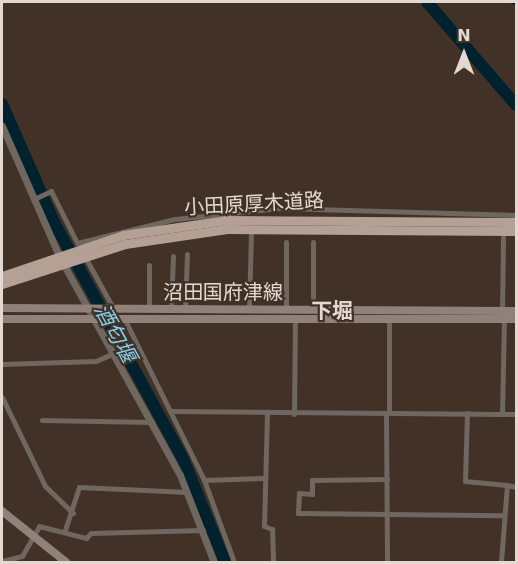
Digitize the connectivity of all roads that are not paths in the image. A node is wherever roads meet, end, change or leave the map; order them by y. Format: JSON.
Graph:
{"nodes":[{"id":1,"x":2,"y":126,"type":"edge"},
{"id":2,"x":33,"y":199,"type":"junction"},
{"id":3,"x":516,"y":215,"type":"edge"},
{"id":4,"x":516,"y":222,"type":"edge"},
{"id":5,"x":516,"y":231,"type":"edge"},
{"id":6,"x":251,"y":234,"type":"dead end"},
{"id":7,"x":503,"y":237,"type":"dead end"},
{"id":8,"x":285,"y":242,"type":"dead end"},
{"id":9,"x":313,"y":242,"type":"dead end"},
{"id":10,"x":77,"y":243,"type":"junction"},
{"id":11,"x":187,"y":254,"type":"dead end"},
{"id":12,"x":173,"y":256,"type":"dead end"},
{"id":13,"x":149,"y":265,"type":"dead end"},
{"id":14,"x":2,"y":276,"type":"edge"},
{"id":15,"x":2,"y":284,"type":"edge"},
{"id":16,"x":2,"y":308,"type":"edge"},
{"id":17,"x":90,"y":308,"type":"junction"},
{"id":18,"x":110,"y":308,"type":"junction"},
{"id":19,"x":149,"y":308,"type":"junction"},
{"id":20,"x":171,"y":308,"type":"junction"},
{"id":21,"x":185,"y":309,"type":"junction"},
{"id":22,"x":249,"y":309,"type":"junction"},
{"id":23,"x":285,"y":309,"type":"junction"},
{"id":24,"x":313,"y":309,"type":"junction"},
{"id":25,"x":516,"y":312,"type":"edge"},
{"id":26,"x":503,"y":315,"type":"junction"},
{"id":27,"x":96,"y":318,"type":"junction"},
{"id":28,"x":124,"y":318,"type":"junction"},
{"id":29,"x":295,"y":318,"type":"junction"},
{"id":30,"x":390,"y":318,"type":"junction"},
{"id":31,"x":2,"y":319,"type":"edge"},
{"id":32,"x":516,"y":319,"type":"edge"},
{"id":33,"x":114,"y":353,"type":"junction"},
{"id":34,"x":2,"y":364,"type":"edge"},
{"id":35,"x":2,"y":397,"type":"edge"},
{"id":36,"x":170,"y":411,"type":"junction"},
{"id":37,"x":267,"y":413,"type":"junction"},
{"id":38,"x":388,"y":413,"type":"junction"},
{"id":39,"x":467,"y":413,"type":"junction"},
{"id":40,"x":294,"y":414,"type":"junction"},
{"id":41,"x":502,"y":414,"type":"junction"},
{"id":42,"x":516,"y":414,"type":"edge"},
{"id":43,"x":42,"y":420,"type":"dead end"},
{"id":44,"x":152,"y":422,"type":"junction"},
{"id":45,"x":264,"y":478,"type":"junction"},
{"id":46,"x":387,"y":479,"type":"junction"},
{"id":47,"x":204,"y":480,"type":"junction"},
{"id":48,"x":507,"y":485,"type":"junction"},
{"id":49,"x":516,"y":487,"type":"edge"},
{"id":50,"x":187,"y":492,"type":"junction"},
{"id":51,"x":2,"y":511,"type":"edge"},
{"id":52,"x":74,"y":513,"type":"junction"},
{"id":53,"x":387,"y":513,"type":"junction"},
{"id":54,"x":502,"y":515,"type":"junction"},
{"id":55,"x":65,"y":530,"type":"junction"},
{"id":56,"x":203,"y":530,"type":"junction"},
{"id":57,"x":34,"y":536,"type":"junction"},
{"id":58,"x":2,"y":561,"type":"edge"},
{"id":59,"x":66,"y":562,"type":"edge"},
{"id":60,"x":214,"y":562,"type":"edge"},
{"id":61,"x":234,"y":562,"type":"edge"},
{"id":62,"x":273,"y":562,"type":"edge"},
{"id":63,"x":387,"y":562,"type":"edge"},
{"id":64,"x":501,"y":562,"type":"edge"}],
"edges":[{"from":1,"to":2,"type":"street"},
{"from":2,"to":10,"type":"street"},
{"from":2,"to":17,"type":"street"},
{"from":3,"to":10,"type":"street"},
{"from":4,"to":14,"type":"highway","name":"小田原厚木道路","bridge":true},
{"from":5,"to":15,"type":"highway","name":"小田原厚木道路","bridge":true},
{"from":6,"to":22,"type":"street"},
{"from":7,"to":26,"type":"street"},
{"from":8,"to":23,"type":"street"},
{"from":9,"to":24,"type":"street"},
{"from":10,"to":18,"type":"street"},
{"from":11,"to":21,"type":"street"},
{"from":12,"to":20,"type":"street"},
{"from":13,"to":19,"type":"street"},
{"from":16,"to":17,"type":"main road","name":"沼田国府津線"},
{"from":17,"to":18,"type":"main road","name":"沼田国府津線"},
{"from":17,"to":27,"type":"street"},
{"from":18,"to":19,"type":"main road","name":"沼田国府津線"},
{"from":19,"to":20,"type":"main road","name":"沼田国府津線"},
{"from":20,"to":21,"type":"main road","name":"沼田国府津線"},
{"from":21,"to":22,"type":"main road","name":"沼田国府津線"},
{"from":22,"to":23,"type":"main road","name":"沼田国府津線"},
{"from":23,"to":24,"type":"main road","name":"沼田国府津線"},
{"from":24,"to":26,"type":"main road","name":"沼田国府津線"},
{"from":25,"to":26,"type":"main road","name":"沼田国府津線"},
{"from":26,"to":30,"type":"main road","name":"沼田国府津線"},
{"from":26,"to":32,"type":"main road","name":"沼田国府津線"},
{"from":26,"to":41,"type":"street"},
{"from":27,"to":28,"type":"main road","name":"沼田国府津線"},
{"from":27,"to":31,"type":"main road","name":"沼田国府津線"},
{"from":27,"to":33,"type":"street"},
{"from":28,"to":29,"type":"main road","name":"沼田国府津線"},
{"from":28,"to":36,"type":"street"},
{"from":29,"to":30,"type":"main road","name":"沼田国府津線"},
{"from":29,"to":40,"type":"street"},
{"from":30,"to":38,"type":"street"},
{"from":33,"to":34,"type":"street"},
{"from":33,"to":44,"type":"street"},
{"from":35,"to":52,"type":"street"},
{"from":36,"to":37,"type":"street"},
{"from":36,"to":47,"type":"street"},
{"from":37,"to":40,"type":"street"},
{"from":37,"to":45,"type":"street"},
{"from":38,"to":39,"type":"street"},
{"from":38,"to":40,"type":"street"},
{"from":38,"to":46,"type":"street"},
{"from":39,"to":41,"type":"street"},
{"from":39,"to":48,"type":"street"},
{"from":41,"to":42,"type":"street"},
{"from":43,"to":44,"type":"street"},
{"from":44,"to":50,"type":"street"},
{"from":45,"to":47,"type":"street"},
{"from":45,"to":62,"type":"street"},
{"from":46,"to":53,"type":"street"},
{"from":46,"to":53,"type":"street"},
{"from":47,"to":61,"type":"street"},
{"from":48,"to":49,"type":"street"},
{"from":48,"to":54,"type":"street"},
{"from":50,"to":52,"type":"street"},
{"from":50,"to":56,"type":"street"},
{"from":51,"to":57,"type":"main road"},
{"from":52,"to":55,"type":"street"},
{"from":53,"to":54,"type":"street"},
{"from":53,"to":63,"type":"street"},
{"from":54,"to":64,"type":"street"},
{"from":55,"to":56,"type":"street"},
{"from":55,"to":57,"type":"street"},
{"from":56,"to":60,"type":"street"},
{"from":57,"to":58,"type":"street"},
{"from":57,"to":59,"type":"main road"}]}
